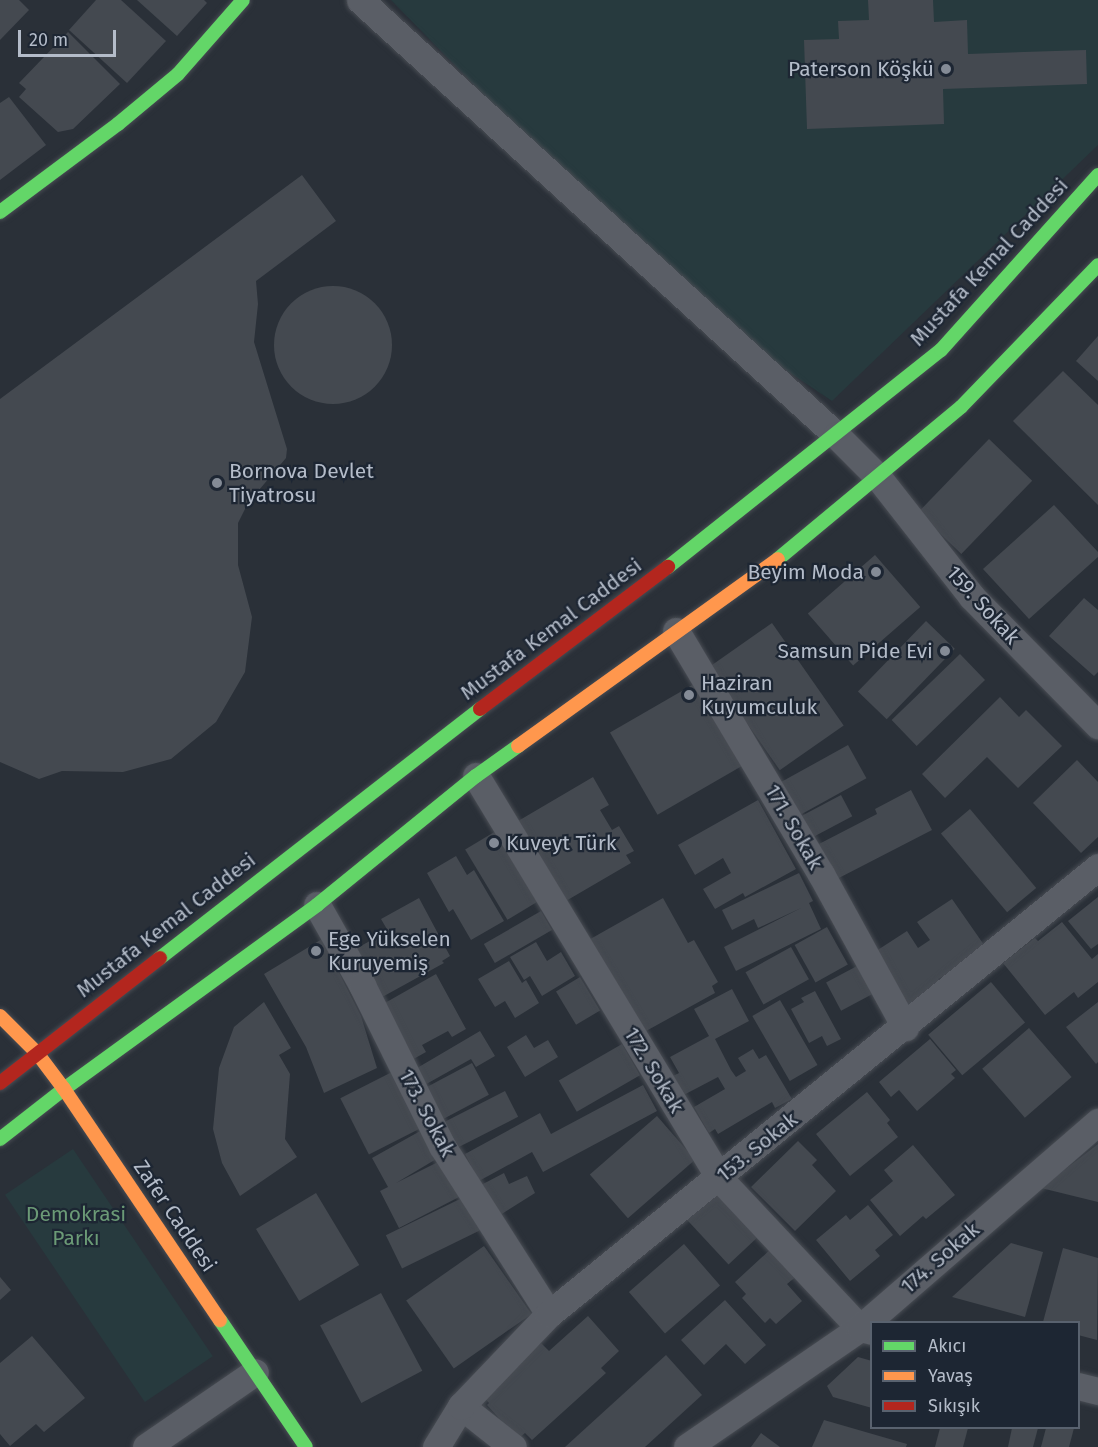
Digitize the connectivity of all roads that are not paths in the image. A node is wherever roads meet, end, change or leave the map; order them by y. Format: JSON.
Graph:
{"nodes":[{"id":1,"x":243,"y":0,"type":"edge"},
{"id":2,"x":360,"y":0,"type":"edge"},
{"id":3,"x":1098,"y":175,"type":"edge"},
{"id":4,"x":0,"y":212,"type":"edge"},
{"id":5,"x":1098,"y":266,"type":"edge"},
{"id":6,"x":836,"y":435,"type":"junction"},
{"id":7,"x":878,"y":477,"type":"junction"},
{"id":8,"x":676,"y":631,"type":"junction"},
{"id":9,"x":1098,"y":726,"type":"edge"},
{"id":10,"x":476,"y":776,"type":"junction"},
{"id":11,"x":1098,"y":867,"type":"edge"},
{"id":12,"x":317,"y":905,"type":"junction"},
{"id":13,"x":0,"y":1016,"type":"edge"},
{"id":14,"x":905,"y":1027,"type":"junction"},
{"id":15,"x":37,"y":1053,"type":"junction"},
{"id":16,"x":0,"y":1083,"type":"edge"},
{"id":17,"x":64,"y":1089,"type":"junction"},
{"id":18,"x":1098,"y":1122,"type":"edge"},
{"id":19,"x":0,"y":1139,"type":"edge"},
{"id":20,"x":719,"y":1178,"type":"junction"},
{"id":21,"x":549,"y":1314,"type":"junction"},
{"id":22,"x":875,"y":1321,"type":"edge"},
{"id":23,"x":866,"y":1329,"type":"edge"},
{"id":24,"x":255,"y":1372,"type":"junction"},
{"id":25,"x":1080,"y":1386,"type":"edge"},
{"id":26,"x":1098,"y":1391,"type":"edge"},
{"id":27,"x":461,"y":1406,"type":"junction"},
{"id":28,"x":146,"y":1447,"type":"edge"},
{"id":29,"x":306,"y":1447,"type":"edge"},
{"id":30,"x":436,"y":1447,"type":"edge"},
{"id":31,"x":513,"y":1447,"type":"edge"},
{"id":32,"x":687,"y":1447,"type":"edge"}],
"edges":[{"from":1,"to":4,"type":"main road"},
{"from":2,"to":6,"type":"street","name":"159. Sokak"},
{"from":3,"to":6,"type":"main road","name":"Mustafa Kemal Caddesi"},
{"from":5,"to":7,"type":"main road"},
{"from":6,"to":7,"type":"street","name":"159. Sokak"},
{"from":6,"to":15,"type":"main road","name":"Mustafa Kemal Caddesi"},
{"from":7,"to":8,"type":"main road"},
{"from":7,"to":9,"type":"street","name":"159. Sokak"},
{"from":8,"to":10,"type":"main road"},
{"from":8,"to":14,"type":"street","name":"171. Sokak"},
{"from":10,"to":12,"type":"main road"},
{"from":10,"to":20,"type":"street","name":"172. Sokak"},
{"from":11,"to":14,"type":"street","name":"153. Sokak"},
{"from":12,"to":17,"type":"main road"},
{"from":12,"to":21,"type":"street","name":"173. Sokak"},
{"from":13,"to":15,"type":"main road","name":"Zafer Caddesi"},
{"from":14,"to":20,"type":"street","name":"153. Sokak"},
{"from":15,"to":16,"type":"main road","name":"Mustafa Kemal Caddesi"},
{"from":15,"to":17,"type":"main road","name":"Zafer Caddesi"},
{"from":17,"to":19,"type":"main road"},
{"from":17,"to":24,"type":"main road","name":"Zafer Caddesi"},
{"from":18,"to":22,"type":"street","name":"174. Sokak"},
{"from":20,"to":21,"type":"street","name":"153. Sokak"},
{"from":20,"to":23,"type":"street","name":"172. Sokak"},
{"from":21,"to":27,"type":"street","name":"153. Sokak"},
{"from":23,"to":32,"type":"street","name":"174. Sokak"},
{"from":24,"to":28,"type":"street"},
{"from":24,"to":29,"type":"main road","name":"Zafer Caddesi"},
{"from":25,"to":26,"type":"street"},
{"from":27,"to":30,"type":"street","name":"153. Sokak"},
{"from":27,"to":31,"type":"street"}]}
